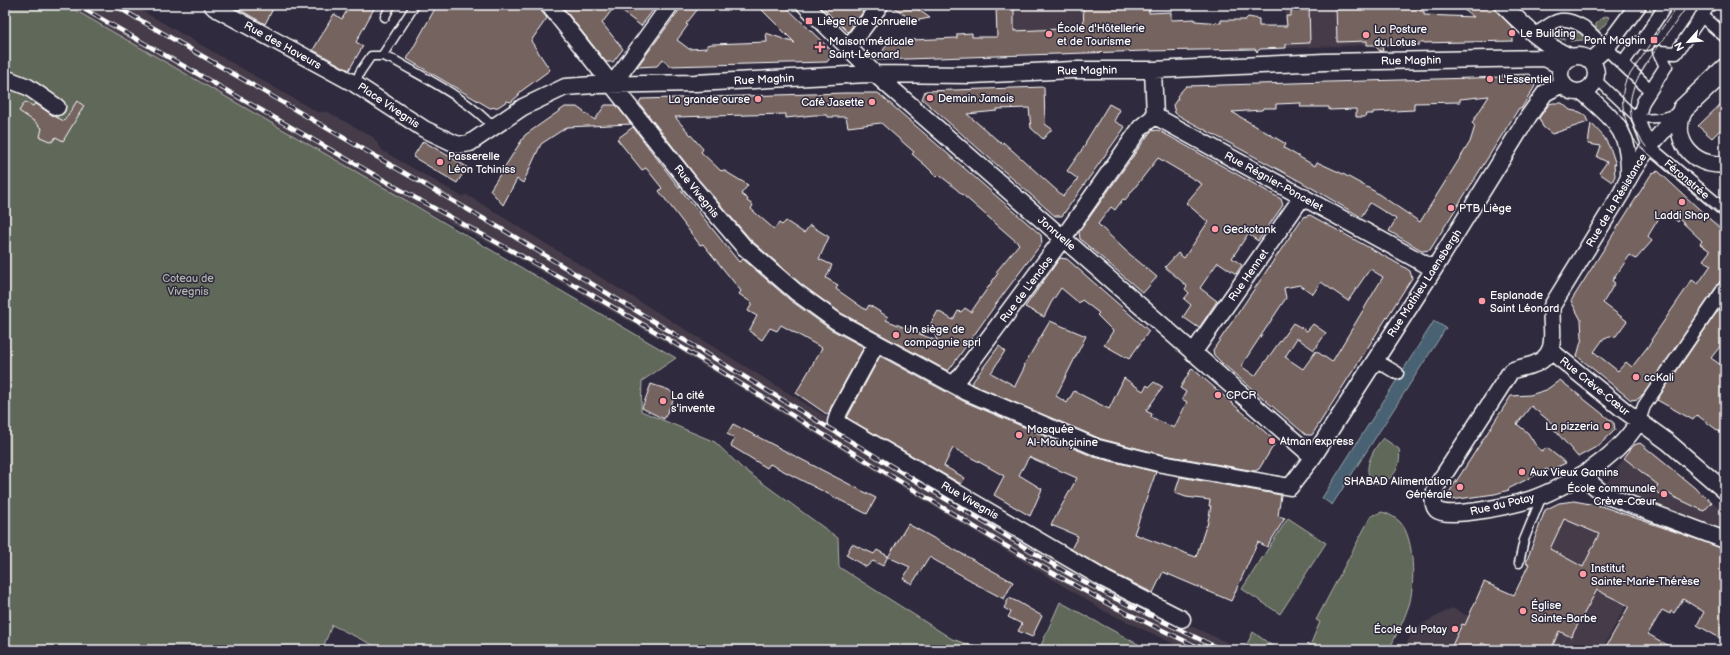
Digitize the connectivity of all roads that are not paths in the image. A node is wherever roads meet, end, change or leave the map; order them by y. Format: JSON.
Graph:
{"nodes":[{"id":1,"x":212,"y":5,"type":"edge"},
{"id":2,"x":391,"y":5,"type":"edge"},
{"id":3,"x":415,"y":5,"type":"edge"},
{"id":4,"x":549,"y":5,"type":"edge"},
{"id":5,"x":670,"y":5,"type":"edge"},
{"id":6,"x":805,"y":5,"type":"edge"},
{"id":7,"x":880,"y":5,"type":"edge"},
{"id":8,"x":1503,"y":5,"type":"edge"},
{"id":9,"x":1638,"y":5,"type":"edge"},
{"id":10,"x":1666,"y":5,"type":"edge"},
{"id":11,"x":1709,"y":5,"type":"edge"},
{"id":12,"x":1702,"y":16,"type":"junction"},
{"id":13,"x":385,"y":17,"type":"dead end"},
{"id":14,"x":1534,"y":35,"type":"junction"},
{"id":15,"x":1725,"y":36,"type":"edge"},
{"id":16,"x":849,"y":47,"type":"junction"},
{"id":17,"x":1606,"y":48,"type":"junction"},
{"id":18,"x":382,"y":56,"type":"junction"},
{"id":19,"x":1591,"y":61,"type":"junction"},
{"id":20,"x":1566,"y":62,"type":"junction"},
{"id":21,"x":1622,"y":64,"type":"junction"},
{"id":22,"x":1725,"y":69,"type":"edge"},
{"id":23,"x":1153,"y":70,"type":"junction"},
{"id":24,"x":875,"y":74,"type":"junction"},
{"id":25,"x":5,"y":78,"type":"edge"},
{"id":26,"x":1596,"y":79,"type":"junction"},
{"id":27,"x":355,"y":84,"type":"junction"},
{"id":28,"x":1562,"y":84,"type":"junction"},
{"id":29,"x":612,"y":85,"type":"junction"},
{"id":30,"x":1650,"y":90,"type":"junction"},
{"id":31,"x":1583,"y":92,"type":"junction"},
{"id":32,"x":1688,"y":104,"type":"junction"},
{"id":33,"x":57,"y":107,"type":"dead end"},
{"id":34,"x":1155,"y":116,"type":"junction"},
{"id":35,"x":1638,"y":119,"type":"junction"},
{"id":36,"x":494,"y":128,"type":"junction"},
{"id":37,"x":1648,"y":147,"type":"junction"},
{"id":38,"x":1725,"y":164,"type":"edge"},
{"id":39,"x":1629,"y":175,"type":"junction"},
{"id":40,"x":1302,"y":196,"type":"junction"},
{"id":41,"x":1725,"y":211,"type":"edge"},
{"id":42,"x":1063,"y":238,"type":"junction"},
{"id":43,"x":1434,"y":270,"type":"junction"},
{"id":44,"x":1725,"y":287,"type":"edge"},
{"id":45,"x":876,"y":344,"type":"junction"},
{"id":46,"x":1550,"y":351,"type":"junction"},
{"id":47,"x":1194,"y":354,"type":"junction"},
{"id":48,"x":1375,"y":360,"type":"junction"},
{"id":49,"x":1397,"y":373,"type":"dead end"},
{"id":50,"x":954,"y":385,"type":"junction"},
{"id":51,"x":1639,"y":421,"type":"junction"},
{"id":52,"x":1314,"y":457,"type":"junction"},
{"id":53,"x":1587,"y":472,"type":"junction"},
{"id":54,"x":1290,"y":487,"type":"joint"},
{"id":55,"x":1725,"y":491,"type":"edge"},
{"id":56,"x":1544,"y":494,"type":"junction"},
{"id":57,"x":1725,"y":540,"type":"edge"},
{"id":58,"x":1519,"y":563,"type":"dead end"},
{"id":59,"x":1182,"y":619,"type":"dead end"}],
"edges":[{"from":1,"to":27,"type":"street","name":"Rue des Haveurs"},
{"from":2,"to":13,"type":"lane"},
{"from":3,"to":18,"type":"lane"},
{"from":4,"to":29,"type":"street","name":"Rue Vivegnis"},
{"from":5,"to":29,"type":"street"},
{"from":6,"to":16,"type":"street","name":"Jonruelle"},
{"from":7,"to":16,"type":"street"},
{"from":8,"to":14,"type":"street"},
{"from":9,"to":17,"type":"street"},
{"from":10,"to":21,"type":"street"},
{"from":11,"to":12,"type":"street"},
{"from":12,"to":15,"type":"street"},
{"from":12,"to":30,"type":"street"},
{"from":14,"to":17,"type":"street"},
{"from":14,"to":20,"type":"street"},
{"from":16,"to":24,"type":"street","name":"Jonruelle"},
{"from":17,"to":19,"type":"street"},
{"from":17,"to":21,"type":"street"},
{"from":18,"to":27,"type":"lane","name":"Place Vivegnis"},
{"from":18,"to":36,"type":"lane"},
{"from":19,"to":20,"type":"street"},
{"from":19,"to":26,"type":"street"},
{"from":20,"to":23,"type":"street","name":"Rue Maghin"},
{"from":20,"to":28,"type":"street"},
{"from":21,"to":30,"type":"street"},
{"from":22,"to":32,"type":"street"},
{"from":23,"to":24,"type":"street","name":"Rue Maghin"},
{"from":23,"to":34,"type":"street"},
{"from":24,"to":29,"type":"street","name":"Rue Maghin"},
{"from":24,"to":42,"type":"street","name":"Jonruelle"},
{"from":25,"to":33,"type":"street"},
{"from":26,"to":31,"type":"street"},
{"from":26,"to":35,"type":"lane"},
{"from":27,"to":36,"type":"street","name":"Place Vivegnis"},
{"from":28,"to":31,"type":"street"},
{"from":28,"to":43,"type":"street","name":"Rue Mathieu Laensbergh"},
{"from":29,"to":36,"type":"street","name":"Place Vivegnis"},
{"from":29,"to":45,"type":"street","name":"Rue Vivegnis"},
{"from":30,"to":35,"type":"street"},
{"from":31,"to":39,"type":"street"},
{"from":32,"to":35,"type":"lane"},
{"from":32,"to":37,"type":"street","name":"Rue de la Résistance"},
{"from":32,"to":38,"type":"street"},
{"from":34,"to":40,"type":"street","name":"Rue Régnier-Poncelet"},
{"from":34,"to":42,"type":"street","name":"Rue de L'enclos"},
{"from":35,"to":37,"type":"street"},
{"from":37,"to":39,"type":"street","name":"Rue de la Résistance"},
{"from":37,"to":41,"type":"street","name":"Féronstrée"},
{"from":39,"to":46,"type":"street","name":"Rue de la Résistance"},
{"from":40,"to":43,"type":"street","name":"Rue Régnier-Poncelet"},
{"from":40,"to":47,"type":"street","name":"Rue Hennet"},
{"from":42,"to":47,"type":"street","name":"Jonruelle"},
{"from":42,"to":50,"type":"street","name":"Rue de L'enclos"},
{"from":43,"to":48,"type":"street","name":"Rue Mathieu Laensbergh"},
{"from":44,"to":51,"type":"street"},
{"from":45,"to":50,"type":"street","name":"Rue Vivegnis"},
{"from":45,"to":59,"type":"street","name":"Rue Vivegnis"},
{"from":46,"to":51,"type":"street","name":"Rue Crève-Cœur"},
{"from":46,"to":56,"type":"street","name":"Rue du Potay"},
{"from":47,"to":52,"type":"street","name":"Jonruelle"},
{"from":48,"to":49,"type":"street"},
{"from":48,"to":52,"type":"street","name":"Rue Mathieu Laensbergh"},
{"from":50,"to":54,"type":"street","name":"Rue Vivegnis"},
{"from":51,"to":53,"type":"street","name":"Rue du Potay"},
{"from":51,"to":55,"type":"street","name":"Rue Crève-Cœur"},
{"from":52,"to":54,"type":"street","name":"Rue Mathieu Laensbergh"},
{"from":53,"to":56,"type":"street","name":"Rue du Potay"},
{"from":53,"to":57,"type":"street"},
{"from":56,"to":58,"type":"lane"}]}
